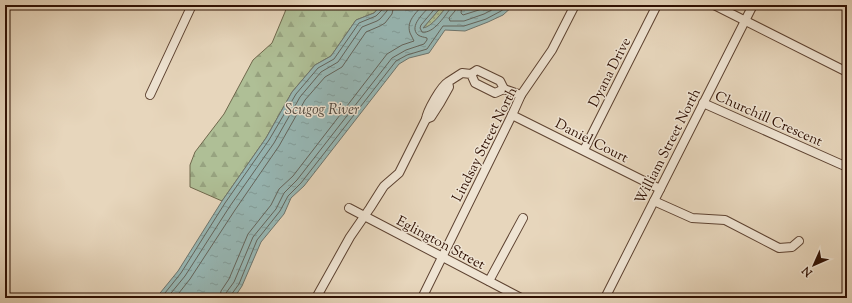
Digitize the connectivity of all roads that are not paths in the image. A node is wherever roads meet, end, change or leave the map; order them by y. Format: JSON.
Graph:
{"nodes":[{"id":1,"x":192,"y":5,"type":"edge"},
{"id":2,"x":575,"y":5,"type":"edge"},
{"id":3,"x":657,"y":5,"type":"edge"},
{"id":4,"x":714,"y":5,"type":"edge"},
{"id":5,"x":753,"y":5,"type":"edge"},
{"id":6,"x":745,"y":20,"type":"junction"},
{"id":7,"x":847,"y":72,"type":"edge"},
{"id":8,"x":471,"y":74,"type":"junction"},
{"id":9,"x":504,"y":89,"type":"junction"},
{"id":10,"x":150,"y":95,"type":"dead end"},
{"id":11,"x":521,"y":95,"type":"junction"},
{"id":12,"x":703,"y":104,"type":"junction"},
{"id":13,"x":512,"y":115,"type":"junction"},
{"id":14,"x":584,"y":150,"type":"junction"},
{"id":15,"x":847,"y":167,"type":"edge"},
{"id":16,"x":660,"y":189,"type":"junction"},
{"id":17,"x":654,"y":201,"type":"junction"},
{"id":18,"x":349,"y":208,"type":"dead end"},
{"id":19,"x":365,"y":216,"type":"junction"},
{"id":20,"x":523,"y":218,"type":"dead end"},
{"id":21,"x":799,"y":241,"type":"dead end"},
{"id":22,"x":442,"y":257,"type":"junction"},
{"id":23,"x":489,"y":281,"type":"junction"},
{"id":24,"x":316,"y":298,"type":"edge"},
{"id":25,"x":422,"y":298,"type":"edge"},
{"id":26,"x":522,"y":298,"type":"edge"},
{"id":27,"x":605,"y":298,"type":"edge"}],
"edges":[{"from":1,"to":10,"type":"street"},
{"from":2,"to":11,"type":"street","name":"Lindsay Street North"},
{"from":3,"to":14,"type":"street","name":"Dyana Drive"},
{"from":4,"to":6,"type":"street"},
{"from":5,"to":6,"type":"street","name":"William Street North"},
{"from":6,"to":7,"type":"street"},
{"from":6,"to":12,"type":"street","name":"William Street North"},
{"from":8,"to":9,"type":"street"},
{"from":8,"to":9,"type":"street"},
{"from":8,"to":19,"type":"street"},
{"from":9,"to":11,"type":"street"},
{"from":11,"to":13,"type":"street","name":"Lindsay Street North"},
{"from":12,"to":15,"type":"street","name":"Churchill Crescent"},
{"from":12,"to":16,"type":"street","name":"William Street North"},
{"from":13,"to":14,"type":"street","name":"Daniel Court"},
{"from":13,"to":22,"type":"street","name":"Lindsay Street North"},
{"from":14,"to":16,"type":"street","name":"Daniel Court"},
{"from":16,"to":17,"type":"street","name":"William Street North"},
{"from":17,"to":21,"type":"street"},
{"from":17,"to":27,"type":"street","name":"William Street North"},
{"from":18,"to":19,"type":"street","name":"Eglington Street"},
{"from":19,"to":22,"type":"street","name":"Eglington Street"},
{"from":19,"to":24,"type":"street"},
{"from":20,"to":23,"type":"street"},
{"from":22,"to":23,"type":"street","name":"Eglington Street"},
{"from":22,"to":25,"type":"street","name":"Lindsay Street North"},
{"from":23,"to":26,"type":"street","name":"Eglington Street"}]}
